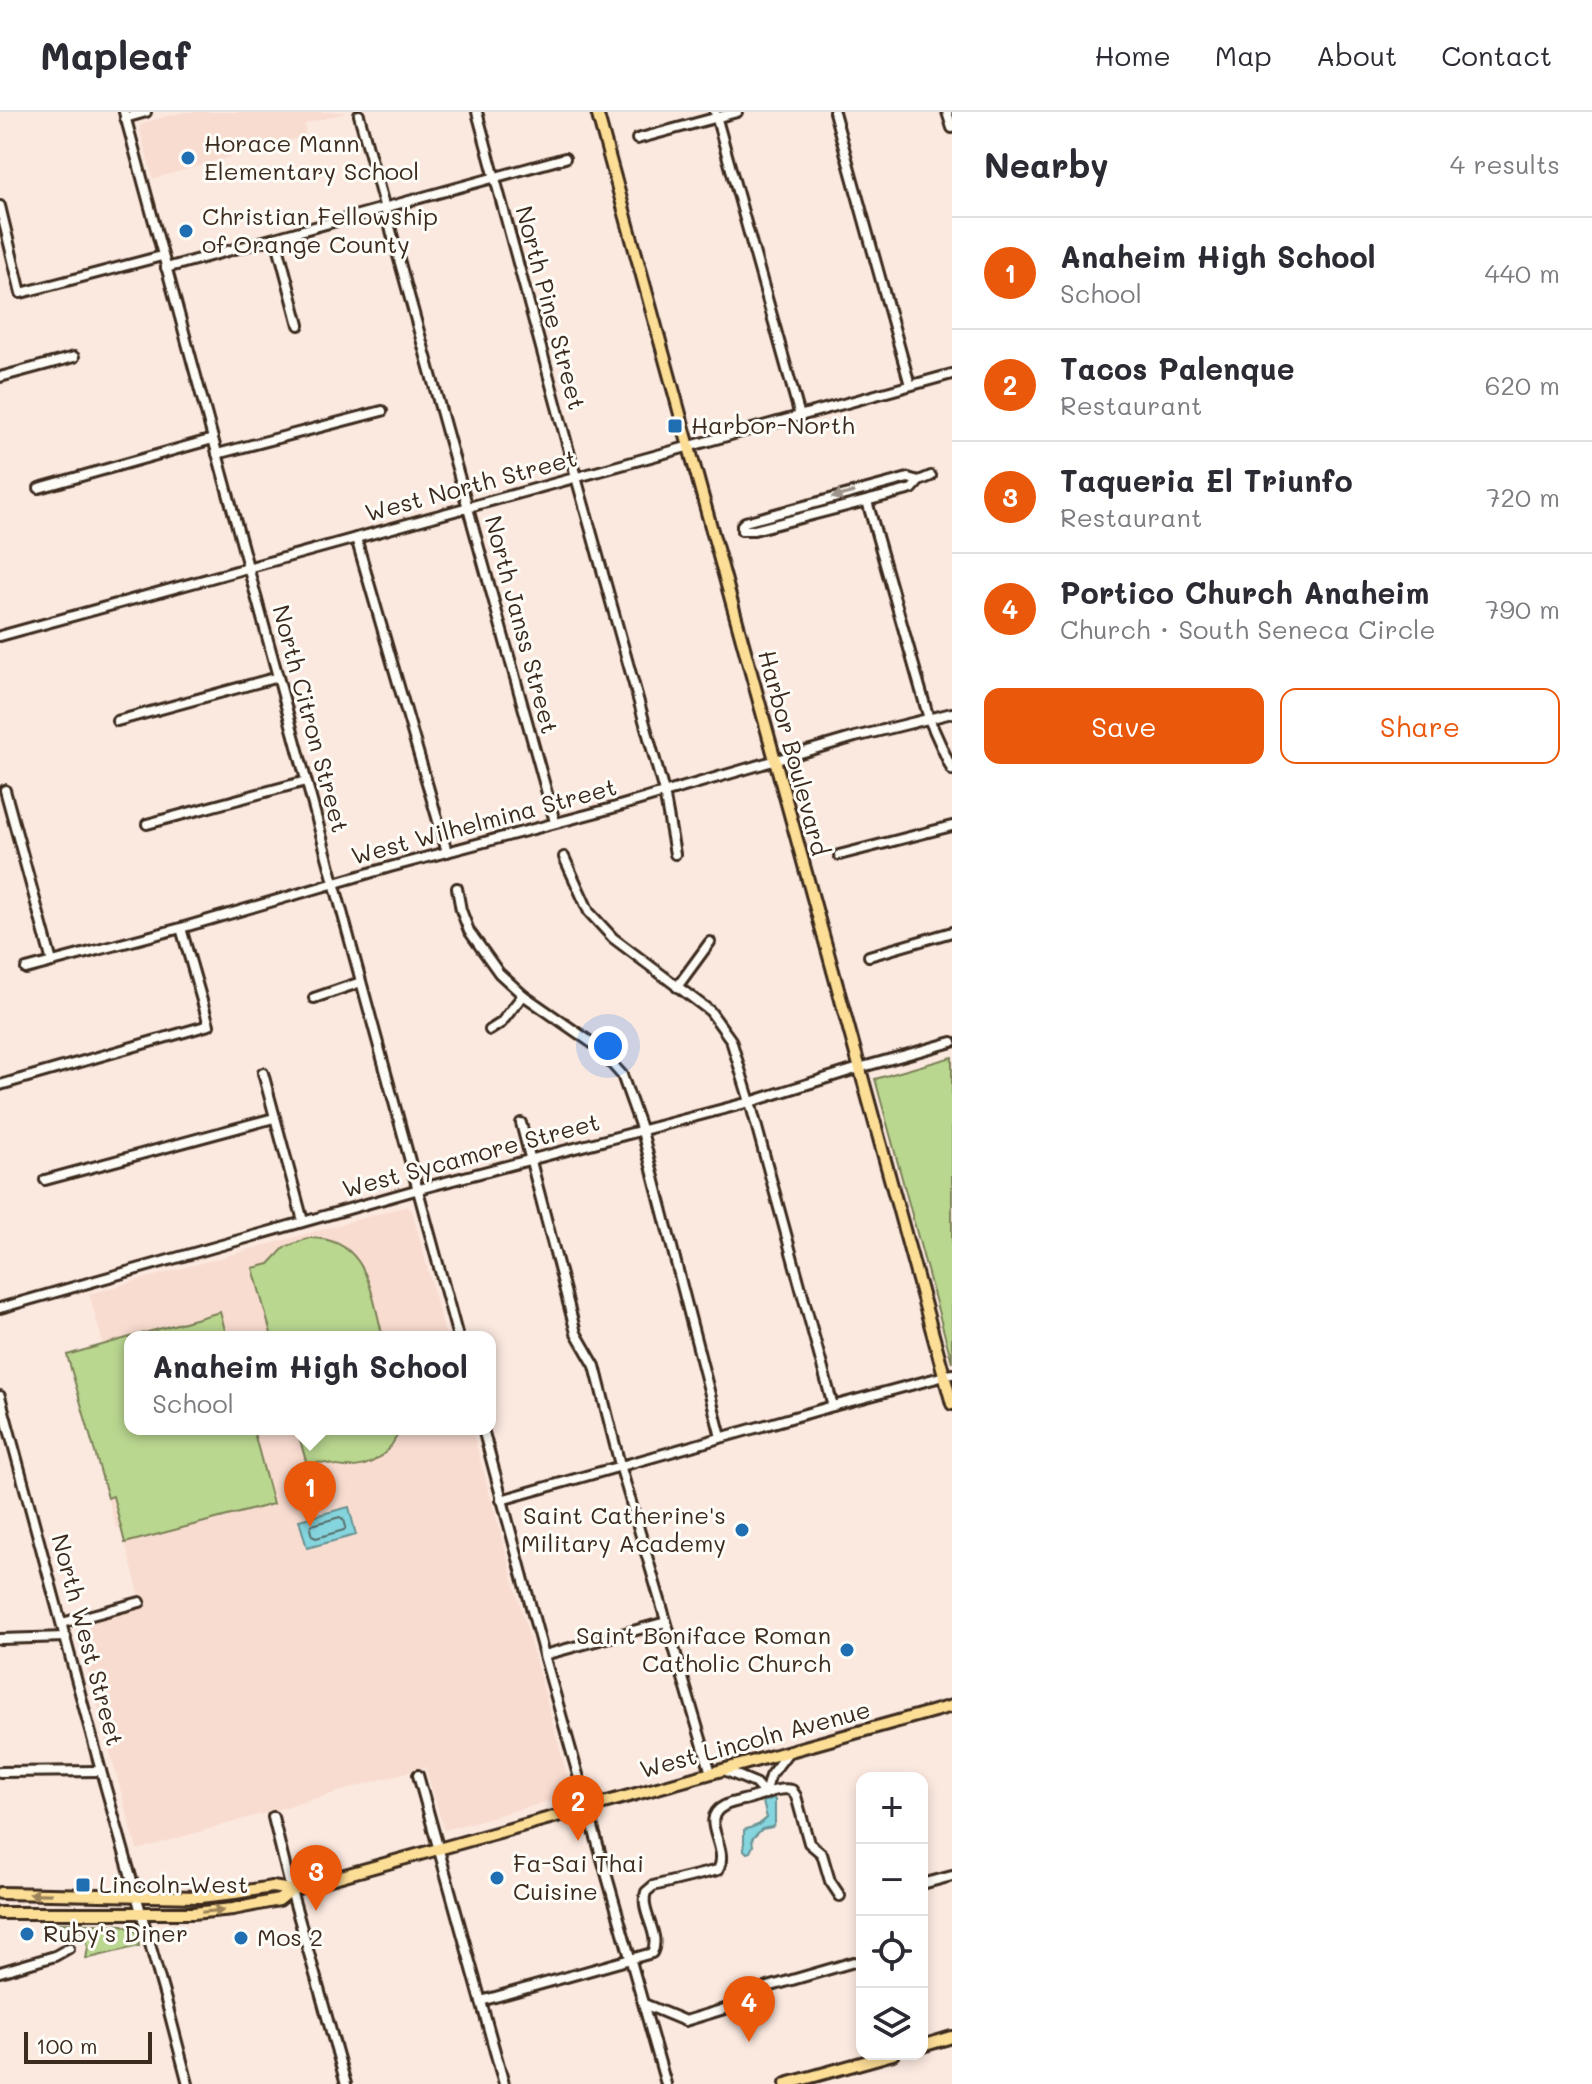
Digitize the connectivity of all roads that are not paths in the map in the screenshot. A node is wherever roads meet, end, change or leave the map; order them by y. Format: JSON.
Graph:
{"nodes":[{"id":1,"x":146,"y":112,"type":"edge"},
{"id":2,"x":477,"y":112,"type":"edge"},
{"id":3,"x":597,"y":112,"type":"edge"},
{"id":4,"x":737,"y":112,"type":"edge"},
{"id":5,"x":834,"y":112,"type":"edge"},
{"id":6,"x":947,"y":112,"type":"edge"},
{"id":7,"x":124,"y":115,"type":"edge"},
{"id":8,"x":359,"y":115,"type":"dead end"},
{"id":9,"x":716,"y":115,"type":"edge"},
{"id":10,"x":952,"y":128,"type":"edge"},
{"id":11,"x":637,"y":139,"type":"dead end"},
{"id":12,"x":565,"y":158,"type":"dead end"},
{"id":13,"x":494,"y":178,"type":"junction"},
{"id":14,"x":0,"y":206,"type":"edge"},
{"id":15,"x":385,"y":208,"type":"junction"},
{"id":16,"x":2,"y":222,"type":"edge"},
{"id":17,"x":276,"y":238,"type":"junction"},
{"id":18,"x":162,"y":256,"type":"junction"},
{"id":19,"x":166,"y":268,"type":"junction"},
{"id":20,"x":299,"y":325,"type":"dead end"},
{"id":21,"x":74,"y":357,"type":"dead end"},
{"id":22,"x":952,"y":374,"type":"edge"},
{"id":23,"x":0,"y":377,"type":"edge"},
{"id":24,"x":910,"y":385,"type":"junction"},
{"id":25,"x":382,"y":411,"type":"dead end"},
{"id":26,"x":800,"y":416,"type":"junction"},
{"id":27,"x":213,"y":439,"type":"junction"},
{"id":28,"x":689,"y":446,"type":"junction"},
{"id":29,"x":217,"y":454,"type":"junction"},
{"id":30,"x":931,"y":476,"type":"dead end"},
{"id":31,"x":576,"y":477,"type":"junction"},
{"id":32,"x":919,"y":481,"type":"junction"},
{"id":33,"x":39,"y":488,"type":"dead end"},
{"id":34,"x":867,"y":501,"type":"junction"},
{"id":35,"x":468,"y":507,"type":"junction"},
{"id":36,"x":356,"y":538,"type":"junction"},
{"id":37,"x":248,"y":568,"type":"junction"},
{"id":38,"x":0,"y":636,"type":"edge"},
{"id":39,"x":278,"y":677,"type":"junction"},
{"id":40,"x":952,"y":713,"type":"edge"},
{"id":41,"x":929,"y":719,"type":"junction"},
{"id":42,"x":117,"y":721,"type":"dead end"},
{"id":43,"x":774,"y":761,"type":"junction"},
{"id":44,"x":952,"y":770,"type":"edge"},
{"id":45,"x":306,"y":781,"type":"junction"},
{"id":46,"x":5,"y":790,"type":"dead end"},
{"id":47,"x":664,"y":792,"type":"junction"},
{"id":48,"x":555,"y":822,"type":"junction"},
{"id":49,"x":147,"y":824,"type":"dead end"},
{"id":50,"x":952,"y":826,"type":"edge"},
{"id":51,"x":447,"y":852,"type":"junction"},
{"id":52,"x":675,"y":854,"type":"dead end"},
{"id":53,"x":839,"y":855,"type":"dead end"},
{"id":54,"x":564,"y":857,"type":"dead end"},
{"id":55,"x":334,"y":884,"type":"junction"},
{"id":56,"x":457,"y":888,"type":"dead end"},
{"id":57,"x":181,"y":928,"type":"junction"},
{"id":58,"x":952,"y":932,"type":"edge"},
{"id":59,"x":710,"y":942,"type":"dead end"},
{"id":60,"x":869,"y":956,"type":"dead end"},
{"id":61,"x":52,"y":962,"type":"junction"},
{"id":62,"x":26,"y":969,"type":"dead end"},
{"id":63,"x":361,"y":982,"type":"junction"},
{"id":64,"x":677,"y":987,"type":"junction"},
{"id":65,"x":523,"y":995,"type":"junction"},
{"id":66,"x":314,"y":998,"type":"dead end"},
{"id":67,"x":490,"y":1030,"type":"dead end"},
{"id":68,"x":952,"y":1042,"type":"edge"},
{"id":69,"x":859,"y":1068,"type":"junction"},
{"id":70,"x":263,"y":1073,"type":"dead end"},
{"id":71,"x":0,"y":1085,"type":"edge"},
{"id":72,"x":750,"y":1102,"type":"junction"},
{"id":73,"x":274,"y":1118,"type":"junction"},
{"id":74,"x":521,"y":1123,"type":"dead end"},
{"id":75,"x":642,"y":1131,"type":"junction"},
{"id":76,"x":530,"y":1161,"type":"junction"},
{"id":77,"x":45,"y":1180,"type":"dead end"},
{"id":78,"x":419,"y":1189,"type":"junction"},
{"id":79,"x":303,"y":1221,"type":"junction"},
{"id":80,"x":0,"y":1308,"type":"edge"},
{"id":81,"x":456,"y":1331,"type":"edge"},
{"id":82,"x":948,"y":1375,"type":"edge"},
{"id":83,"x":0,"y":1396,"type":"edge"},
{"id":84,"x":952,"y":1404,"type":"edge"},
{"id":85,"x":833,"y":1406,"type":"junction"},
{"id":86,"x":485,"y":1435,"type":"edge"},
{"id":87,"x":721,"y":1437,"type":"junction"},
{"id":88,"x":620,"y":1465,"type":"junction"},
{"id":89,"x":501,"y":1500,"type":"junction"},
{"id":90,"x":140,"y":1602,"type":"dead end"},
{"id":91,"x":666,"y":1622,"type":"junction"},
{"id":92,"x":62,"y":1623,"type":"junction"},
{"id":93,"x":66,"y":1637,"type":"junction"},
{"id":94,"x":0,"y":1639,"type":"edge"},
{"id":95,"x":544,"y":1655,"type":"junction"},
{"id":96,"x":952,"y":1706,"type":"edge"},
{"id":97,"x":789,"y":1751,"type":"junction"},
{"id":98,"x":723,"y":1769,"type":"junction"},
{"id":99,"x":101,"y":1771,"type":"junction"},
{"id":100,"x":0,"y":1772,"type":"edge"},
{"id":101,"x":711,"y":1773,"type":"junction"},
{"id":102,"x":418,"y":1775,"type":"dead end"},
{"id":103,"x":765,"y":1794,"type":"junction"},
{"id":104,"x":588,"y":1807,"type":"junction"},
{"id":105,"x":273,"y":1817,"type":"dead end"},
{"id":106,"x":438,"y":1850,"type":"junction"},
{"id":107,"x":952,"y":1876,"type":"edge"},
{"id":108,"x":928,"y":1882,"type":"edge"},
{"id":109,"x":291,"y":1890,"type":"junction"},
{"id":110,"x":0,"y":1893,"type":"edge"},
{"id":111,"x":136,"y":1894,"type":"junction"},
{"id":112,"x":840,"y":1896,"type":"dead end"},
{"id":113,"x":0,"y":1913,"type":"edge"},
{"id":114,"x":142,"y":1913,"type":"junction"},
{"id":115,"x":69,"y":1948,"type":"dead end"},
{"id":116,"x":632,"y":1960,"type":"junction"},
{"id":117,"x":854,"y":1962,"type":"dead end"},
{"id":118,"x":0,"y":1972,"type":"edge"},
{"id":119,"x":481,"y":2001,"type":"junction"},
{"id":120,"x":644,"y":2004,"type":"junction"},
{"id":121,"x":952,"y":2037,"type":"edge"},
{"id":122,"x":928,"y":2044,"type":"edge"},
{"id":123,"x":872,"y":2060,"type":"edge"},
{"id":124,"x":188,"y":2084,"type":"edge"},
{"id":125,"x":346,"y":2084,"type":"edge"},
{"id":126,"x":504,"y":2084,"type":"edge"},
{"id":127,"x":666,"y":2084,"type":"edge"},
{"id":128,"x":786,"y":2084,"type":"edge"}],
"edges":[{"from":1,"to":7,"type":"street"},
{"from":2,"to":13,"type":"street","name":"North Pine Street"},
{"from":3,"to":28,"type":"main road","name":"Harbor Boulevard"},
{"from":4,"to":9,"type":"street"},
{"from":5,"to":24,"type":"street"},
{"from":6,"to":10,"type":"street"},
{"from":7,"to":18,"type":"street","name":"North Citron Street"},
{"from":8,"to":15,"type":"street","name":"North Janss Street"},
{"from":9,"to":11,"type":"street"},
{"from":9,"to":26,"type":"street"},
{"from":12,"to":13,"type":"street"},
{"from":13,"to":15,"type":"street"},
{"from":13,"to":31,"type":"street","name":"North Pine Street"},
{"from":14,"to":16,"type":"street"},
{"from":15,"to":17,"type":"street"},
{"from":15,"to":35,"type":"street","name":"North Janss Street"},
{"from":16,"to":18,"type":"street"},
{"from":17,"to":19,"type":"street"},
{"from":17,"to":20,"type":"street"},
{"from":18,"to":19,"type":"street","name":"North Citron Street"},
{"from":19,"to":27,"type":"street","name":"North Citron Street"},
{"from":21,"to":23,"type":"street"},
{"from":22,"to":24,"type":"street","name":"West North Street"},
{"from":24,"to":26,"type":"street","name":"West North Street"},
{"from":25,"to":29,"type":"street"},
{"from":26,"to":28,"type":"street","name":"West North Street"},
{"from":27,"to":29,"type":"street","name":"North Citron Street"},
{"from":27,"to":33,"type":"street"},
{"from":28,"to":31,"type":"street","name":"West North Street"},
{"from":28,"to":43,"type":"main road","name":"Harbor Boulevard"},
{"from":29,"to":37,"type":"street","name":"North Citron Street"},
{"from":30,"to":32,"type":"street"},
{"from":31,"to":35,"type":"street","name":"West North Street"},
{"from":31,"to":47,"type":"street","name":"North Pine Street"},
{"from":32,"to":34,"type":"street"},
{"from":32,"to":34,"type":"street","one_way":true},
{"from":34,"to":41,"type":"street"},
{"from":35,"to":36,"type":"street","name":"West North Street"},
{"from":35,"to":48,"type":"street","name":"North Janss Street"},
{"from":36,"to":37,"type":"street","name":"West North Street"},
{"from":36,"to":51,"type":"street"},
{"from":37,"to":38,"type":"street","name":"West North Street"},
{"from":37,"to":39,"type":"street","name":"North Citron Street"},
{"from":39,"to":42,"type":"street"},
{"from":39,"to":45,"type":"street","name":"North Citron Street"},
{"from":40,"to":41,"type":"street","name":"West Wilhelmina Street"},
{"from":41,"to":43,"type":"street","name":"West Wilhelmina Street"},
{"from":41,"to":44,"type":"street"},
{"from":43,"to":47,"type":"street","name":"West Wilhelmina Street"},
{"from":43,"to":69,"type":"main road","name":"Harbor Boulevard"},
{"from":45,"to":49,"type":"street"},
{"from":45,"to":55,"type":"street","name":"North Citron Street"},
{"from":46,"to":61,"type":"street"},
{"from":47,"to":48,"type":"street","name":"West Wilhelmina Street"},
{"from":47,"to":52,"type":"street","name":"North Pine Street"},
{"from":48,"to":51,"type":"street","name":"West Wilhelmina Street"},
{"from":50,"to":53,"type":"street"},
{"from":51,"to":55,"type":"street","name":"West Wilhelmina Street"},
{"from":54,"to":64,"type":"street"},
{"from":55,"to":57,"type":"street","name":"West Wilhelmina Street"},
{"from":55,"to":63,"type":"street","name":"North Citron Street"},
{"from":56,"to":65,"type":"street"},
{"from":57,"to":61,"type":"street","name":"West Wilhelmina Street"},
{"from":57,"to":71,"type":"street"},
{"from":58,"to":60,"type":"street"},
{"from":59,"to":64,"type":"street"},
{"from":61,"to":62,"type":"street","name":"West Wilhelmina Street"},
{"from":63,"to":66,"type":"street"},
{"from":63,"to":78,"type":"street","name":"North Citron Street"},
{"from":64,"to":72,"type":"street"},
{"from":65,"to":67,"type":"street"},
{"from":65,"to":75,"type":"street"},
{"from":68,"to":69,"type":"street","name":"West Sycamore Street"},
{"from":69,"to":72,"type":"street","name":"West Sycamore Street"},
{"from":69,"to":82,"type":"main road","name":"Harbor Boulevard"},
{"from":70,"to":73,"type":"street"},
{"from":72,"to":75,"type":"street","name":"West Sycamore Street"},
{"from":72,"to":85,"type":"street"},
{"from":73,"to":77,"type":"street"},
{"from":73,"to":79,"type":"street"},
{"from":74,"to":76,"type":"street"},
{"from":75,"to":76,"type":"street","name":"West Sycamore Street"},
{"from":75,"to":87,"type":"street"},
{"from":76,"to":78,"type":"street","name":"West Sycamore Street"},
{"from":76,"to":88,"type":"street"},
{"from":78,"to":79,"type":"street","name":"West Sycamore Street"},
{"from":78,"to":81,"type":"street","name":"North Citron Street"},
{"from":79,"to":80,"type":"street","name":"West Sycamore Street"},
{"from":82,"to":84,"type":"main road","name":"Harbor Boulevard"},
{"from":82,"to":85,"type":"street"},
{"from":83,"to":92,"type":"street","name":"North West Street"},
{"from":85,"to":87,"type":"street"},
{"from":86,"to":89,"type":"street"},
{"from":87,"to":88,"type":"street"},
{"from":88,"to":89,"type":"street"},
{"from":88,"to":91,"type":"street"},
{"from":89,"to":95,"type":"street"},
{"from":90,"to":92,"type":"street"},
{"from":91,"to":95,"type":"street"},
{"from":91,"to":101,"type":"street"},
{"from":92,"to":93,"type":"street","name":"North West Street"},
{"from":93,"to":94,"type":"street"},
{"from":93,"to":99,"type":"street","name":"North West Street"},
{"from":95,"to":104,"type":"street"},
{"from":96,"to":97,"type":"main road","name":"West Lincoln Avenue"},
{"from":97,"to":98,"type":"main road","name":"West Lincoln Avenue"},
{"from":97,"to":103,"type":"street"},
{"from":98,"to":101,"type":"main road","name":"West Lincoln Avenue"},
{"from":98,"to":103,"type":"street"},
{"from":99,"to":100,"type":"street"},
{"from":99,"to":111,"type":"street","name":"North West Street"},
{"from":101,"to":104,"type":"main road","name":"West Lincoln Avenue"},
{"from":102,"to":106,"type":"street"},
{"from":103,"to":112,"type":"street"},
{"from":103,"to":116,"type":"street"},
{"from":104,"to":106,"type":"main road","name":"West Lincoln Avenue"},
{"from":104,"to":116,"type":"street"},
{"from":105,"to":109,"type":"street"},
{"from":106,"to":109,"type":"main road","name":"West Lincoln Avenue"},
{"from":106,"to":119,"type":"street"},
{"from":107,"to":108,"type":"street"},
{"from":109,"to":111,"type":"main road","name":"West Lincoln Avenue"},
{"from":114,"to":109,"type":"main road","name":"West Lincoln Avenue","one_way":true},
{"from":109,"to":125,"type":"street"},
{"from":111,"to":110,"type":"main road","name":"West Lincoln Avenue","one_way":true},
{"from":111,"to":114,"type":"street","name":"North West Street"},
{"from":113,"to":114,"type":"main road","name":"West Lincoln Avenue"},
{"from":114,"to":124,"type":"street","name":"North West Street"},
{"from":115,"to":118,"type":"street"},
{"from":116,"to":119,"type":"street"},
{"from":116,"to":120,"type":"street"},
{"from":117,"to":120,"type":"street"},
{"from":119,"to":126,"type":"street"},
{"from":120,"to":127,"type":"street"},
{"from":121,"to":122,"type":"main road"},
{"from":123,"to":128,"type":"main road"}]}
